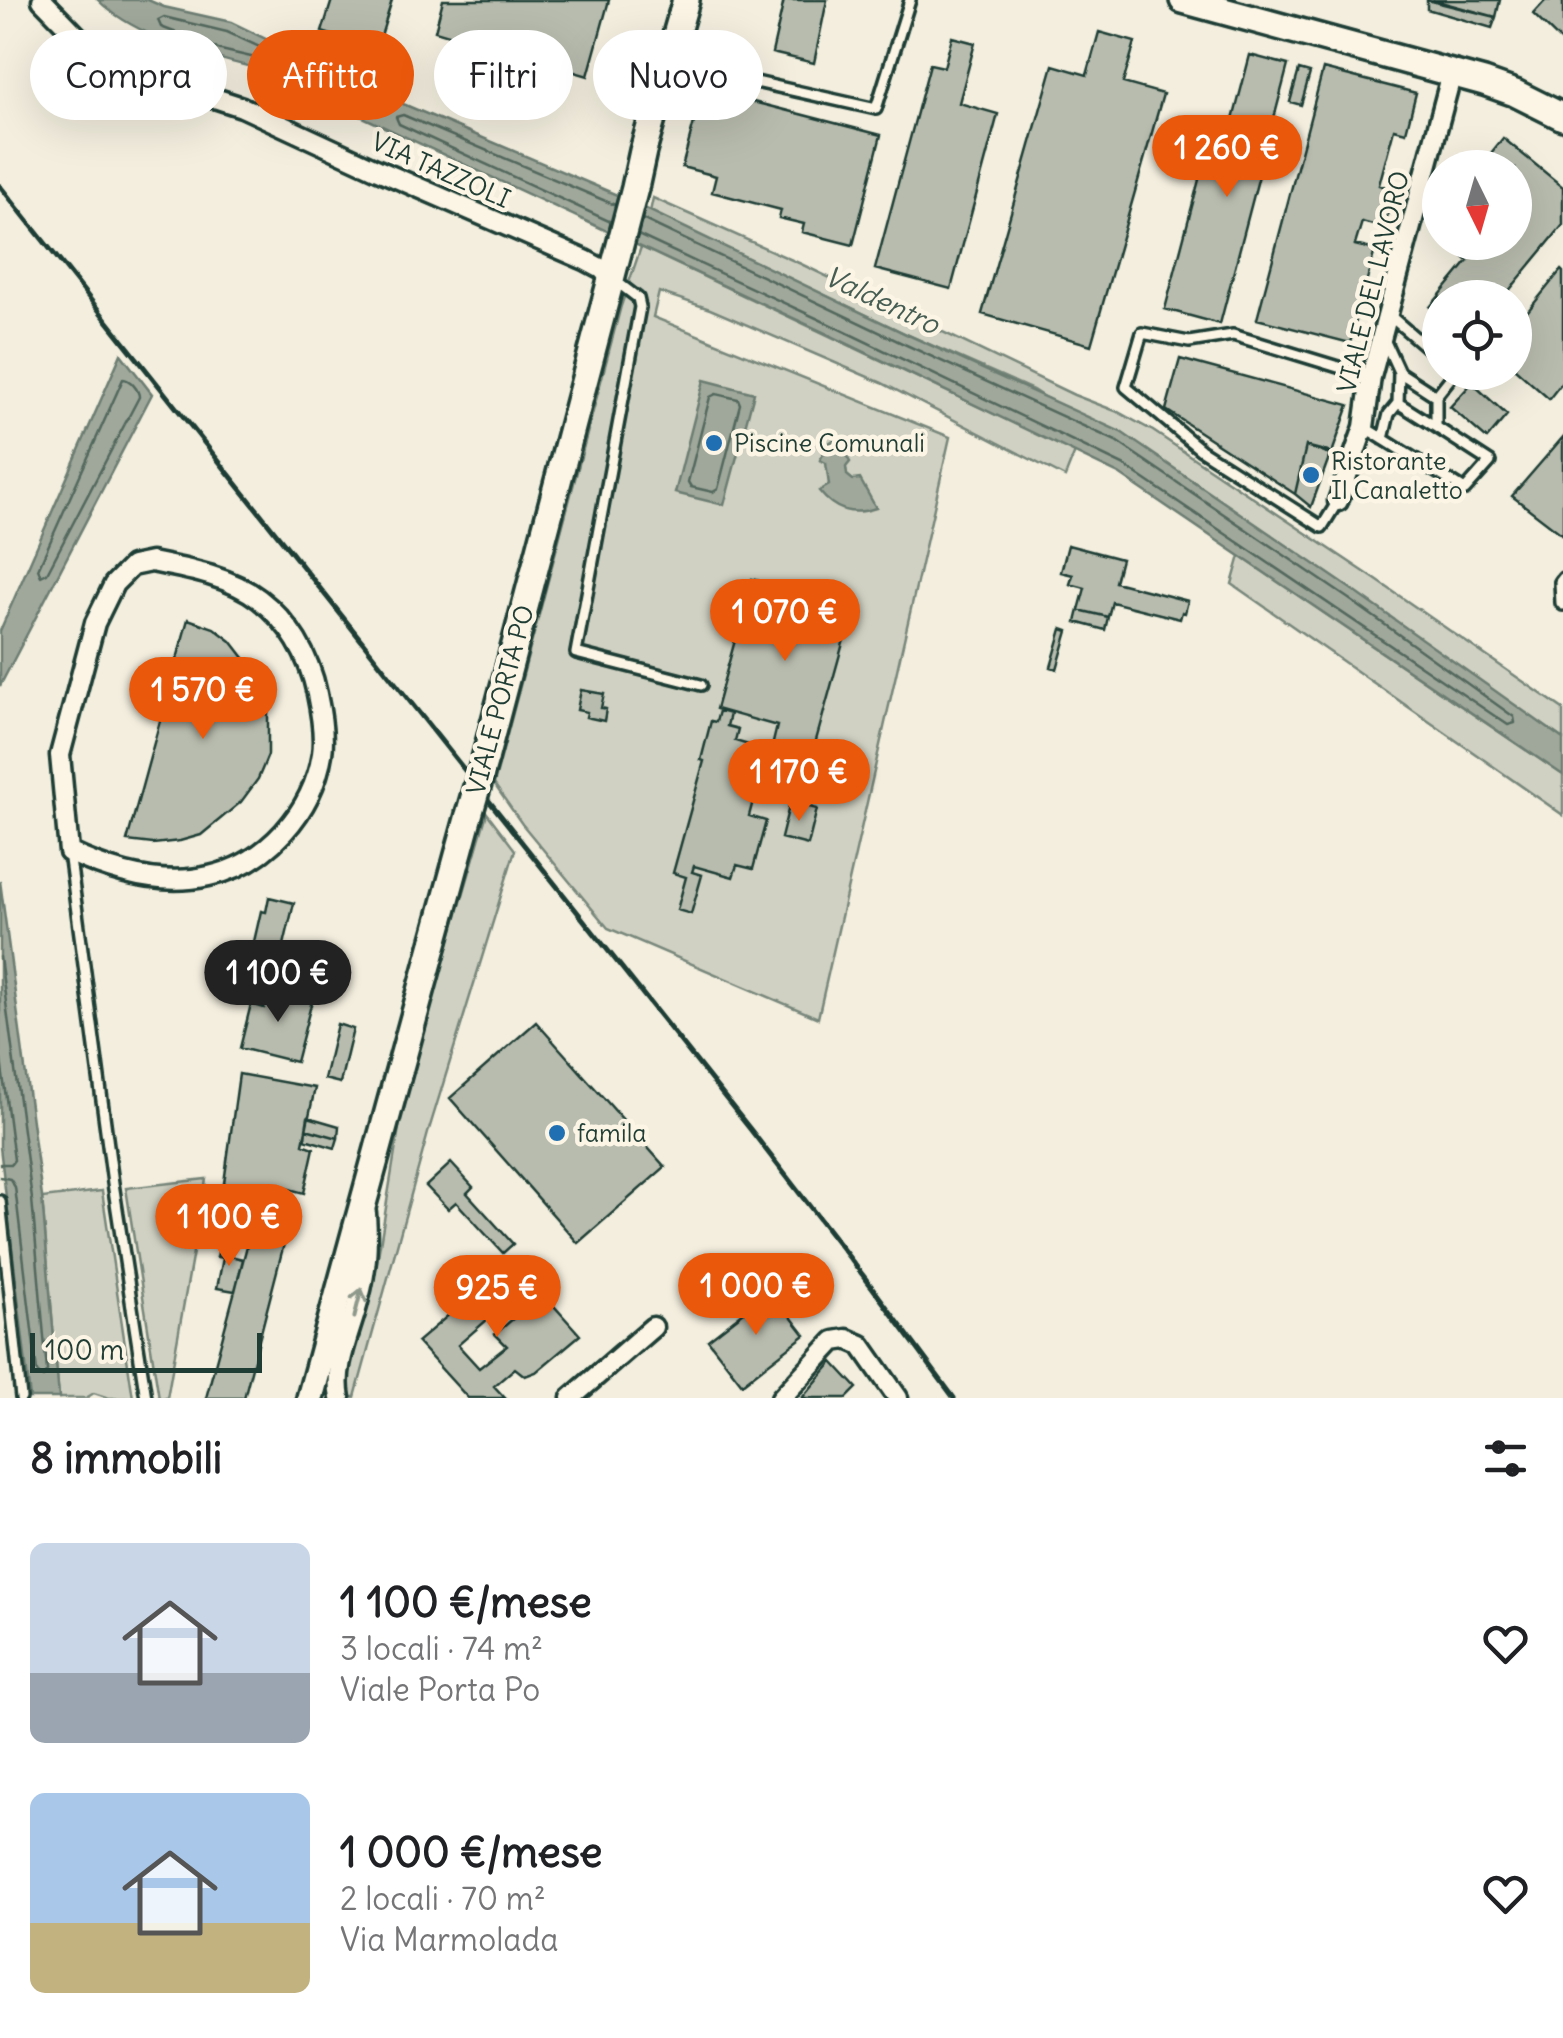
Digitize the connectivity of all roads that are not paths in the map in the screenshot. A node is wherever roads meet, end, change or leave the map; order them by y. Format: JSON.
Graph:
{"nodes":[{"id":1,"x":42,"y":0,"type":"edge"},
{"id":2,"x":686,"y":0,"type":"edge"},
{"id":3,"x":910,"y":0,"type":"edge"},
{"id":4,"x":1183,"y":0,"type":"edge"},
{"id":5,"x":677,"y":30,"type":"edge"},
{"id":6,"x":1452,"y":74,"type":"junction"},
{"id":7,"x":763,"y":83,"type":"edge"},
{"id":8,"x":1563,"y":118,"type":"edge"},
{"id":9,"x":652,"y":120,"type":"edge"},
{"id":10,"x":610,"y":278,"type":"junction"},
{"id":11,"x":1388,"y":314,"type":"junction"},
{"id":12,"x":1382,"y":336,"type":"junction"},
{"id":13,"x":1422,"y":343,"type":"edge"},
{"id":14,"x":1399,"y":372,"type":"junction"},
{"id":15,"x":1372,"y":377,"type":"junction"},
{"id":16,"x":1441,"y":390,"type":"edge"},
{"id":17,"x":1436,"y":396,"type":"junction"},
{"id":18,"x":1398,"y":403,"type":"junction"},
{"id":19,"x":1436,"y":427,"type":"junction"},
{"id":20,"x":1364,"y":428,"type":"junction"},
{"id":21,"x":1383,"y":439,"type":"junction"},
{"id":22,"x":1338,"y":501,"type":"joint"},
{"id":23,"x":1563,"y":578,"type":"edge"},
{"id":24,"x":1563,"y":604,"type":"edge"},
{"id":25,"x":701,"y":685,"type":"dead end"},
{"id":26,"x":69,"y":852,"type":"junction"},
{"id":27,"x":365,"y":1192,"type":"junction"},
{"id":28,"x":0,"y":1200,"type":"edge"},
{"id":29,"x":2,"y":1238,"type":"edge"},
{"id":30,"x":653,"y":1327,"type":"dead end"},
{"id":31,"x":313,"y":1395,"type":"edge"},
{"id":32,"x":21,"y":1398,"type":"edge"},
{"id":33,"x":146,"y":1398,"type":"edge"},
{"id":34,"x":340,"y":1398,"type":"edge"},
{"id":35,"x":571,"y":1398,"type":"edge"},
{"id":36,"x":781,"y":1398,"type":"edge"},
{"id":37,"x":898,"y":1398,"type":"edge"}],
"edges":[{"from":1,"to":10,"type":"street","name":"VIA TAZZOLI"},
{"from":2,"to":5,"type":"main road","name":"VIALE PORTA PO"},
{"from":3,"to":7,"type":"lane"},
{"from":4,"to":6,"type":"main road"},
{"from":6,"to":8,"type":"main road"},
{"from":6,"to":11,"type":"street","name":"VIALE DEL LAVORO"},
{"from":9,"to":10,"type":"main road","name":"VIALE PORTA PO"},
{"from":10,"to":25,"type":"lane"},
{"from":10,"to":27,"type":"main road","name":"VIALE PORTA PO","bridge":true},
{"from":11,"to":12,"type":"street","name":"VIALE DEL LAVORO"},
{"from":11,"to":13,"type":"lane"},
{"from":12,"to":14,"type":"lane"},
{"from":12,"to":15,"type":"street","name":"VIALE DEL LAVORO"},
{"from":14,"to":17,"type":"lane"},
{"from":14,"to":18,"type":"lane"},
{"from":15,"to":20,"type":"street","name":"VIALE DEL LAVORO"},
{"from":15,"to":22,"type":"lane"},
{"from":16,"to":17,"type":"lane"},
{"from":17,"to":19,"type":"lane"},
{"from":18,"to":19,"type":"lane"},
{"from":18,"to":21,"type":"lane"},
{"from":19,"to":21,"type":"lane"},
{"from":20,"to":21,"type":"lane"},
{"from":20,"to":22,"type":"street","name":"VIALE DEL LAVORO"},
{"from":23,"to":24,"type":"lane"},
{"from":26,"to":26,"type":"street"},
{"from":26,"to":33,"type":"lane"},
{"from":27,"to":31,"type":"main road","name":"VIALE PORTA PO"},
{"from":34,"to":27,"type":"street","one_way":true},
{"from":28,"to":29,"type":"lane"},
{"from":29,"to":32,"type":"lane"},
{"from":30,"to":35,"type":"street"},
{"from":36,"to":37,"type":"street"}]}
